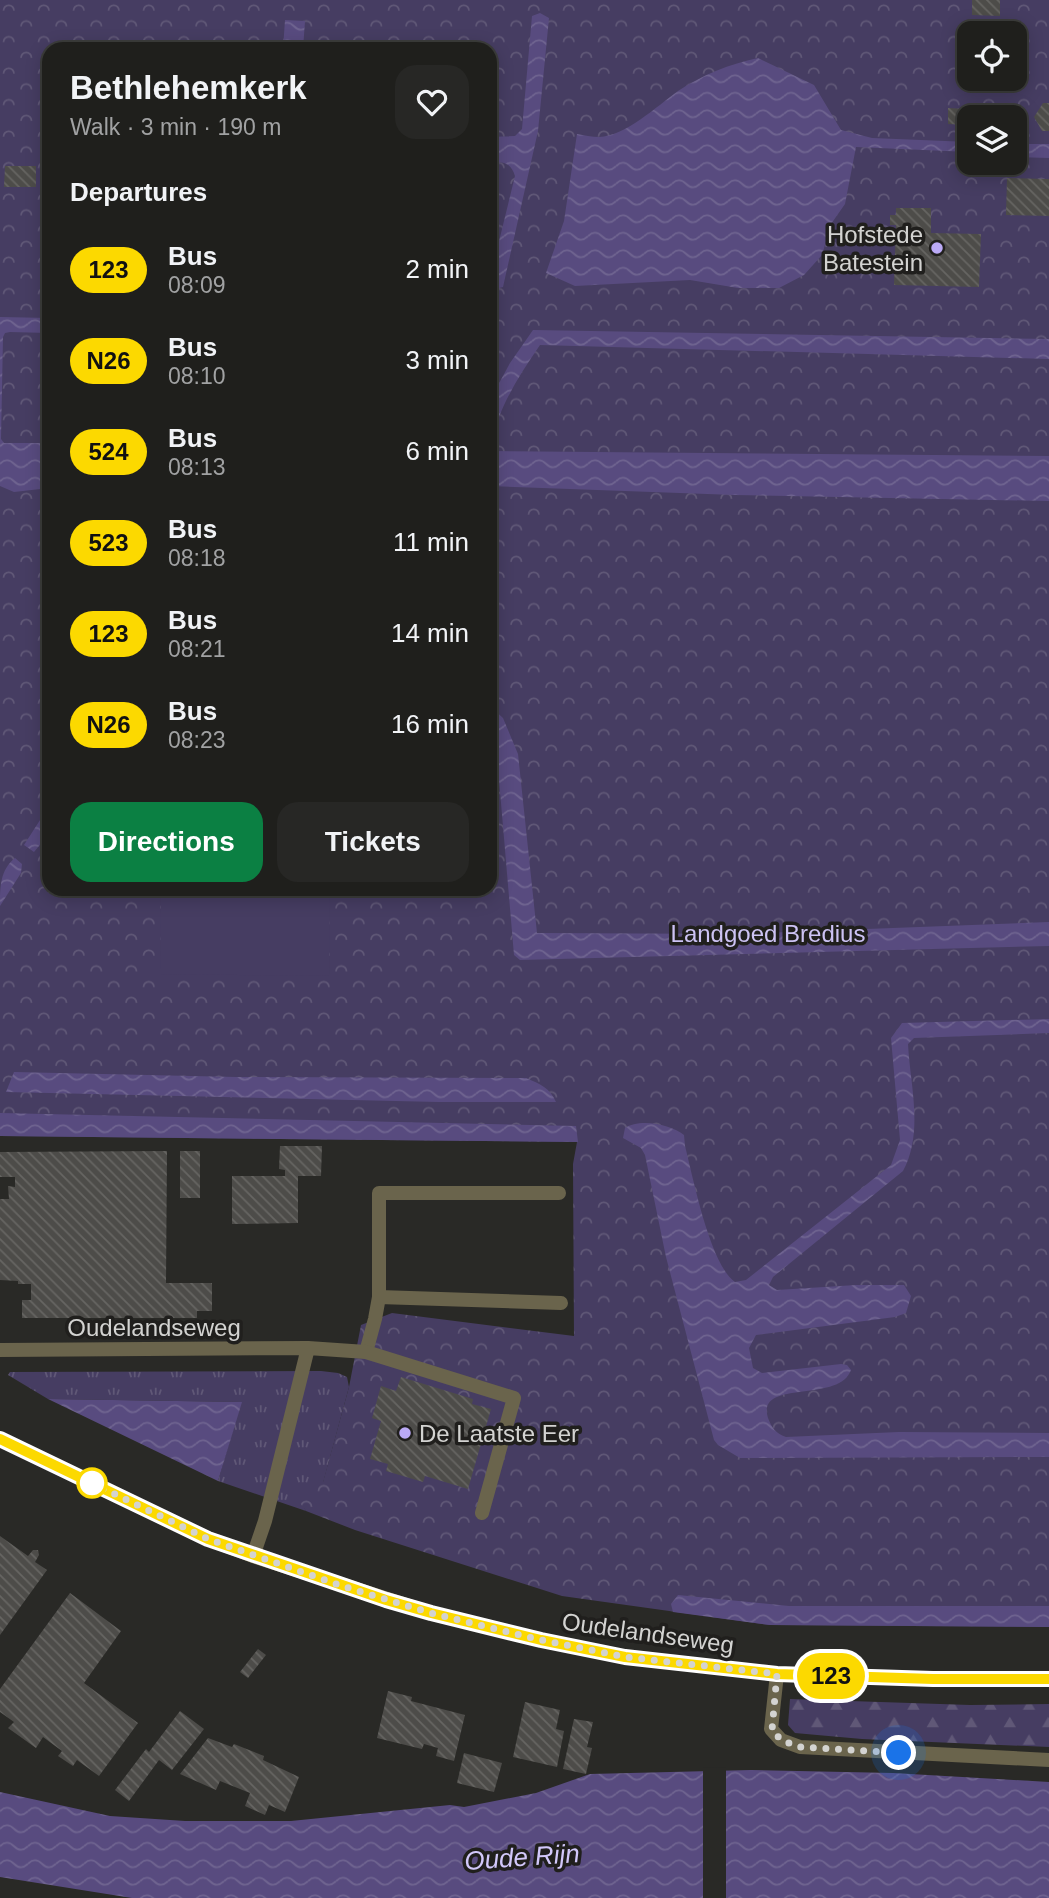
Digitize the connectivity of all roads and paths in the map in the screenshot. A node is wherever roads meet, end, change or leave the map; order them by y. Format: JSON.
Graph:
{"nodes":[{"id":1,"x":559,"y":1193,"type":"dead end"},
{"id":2,"x":379,"y":1297,"type":"junction"},
{"id":3,"x":561,"y":1303,"type":"dead end"},
{"id":4,"x":308,"y":1348,"type":"junction"},
{"id":5,"x":0,"y":1350,"type":"edge"},
{"id":6,"x":366,"y":1352,"type":"junction"},
{"id":7,"x":0,"y":1439,"type":"edge"},
{"id":8,"x":482,"y":1513,"type":"dead end"},
{"id":9,"x":253,"y":1556,"type":"junction"},
{"id":10,"x":777,"y":1674,"type":"junction"},
{"id":11,"x":1049,"y":1679,"type":"edge"},
{"id":12,"x":1049,"y":1760,"type":"edge"}],
"edges":[{"from":1,"to":2,"type":"street"},
{"from":2,"to":3,"type":"street"},
{"from":2,"to":6,"type":"street"},
{"from":4,"to":5,"type":"street","name":"Oudelandseweg"},
{"from":4,"to":6,"type":"street","name":"Oudelandseweg"},
{"from":4,"to":9,"type":"street"},
{"from":6,"to":8,"type":"street","name":"Oudelandseweg"},
{"from":7,"to":9,"type":"main road","name":"Oudelandseweg"},
{"from":9,"to":10,"type":"main road","name":"Oudelandseweg"},
{"from":10,"to":11,"type":"main road","name":"Oudelandseweg"},
{"from":10,"to":12,"type":"street"}]}
